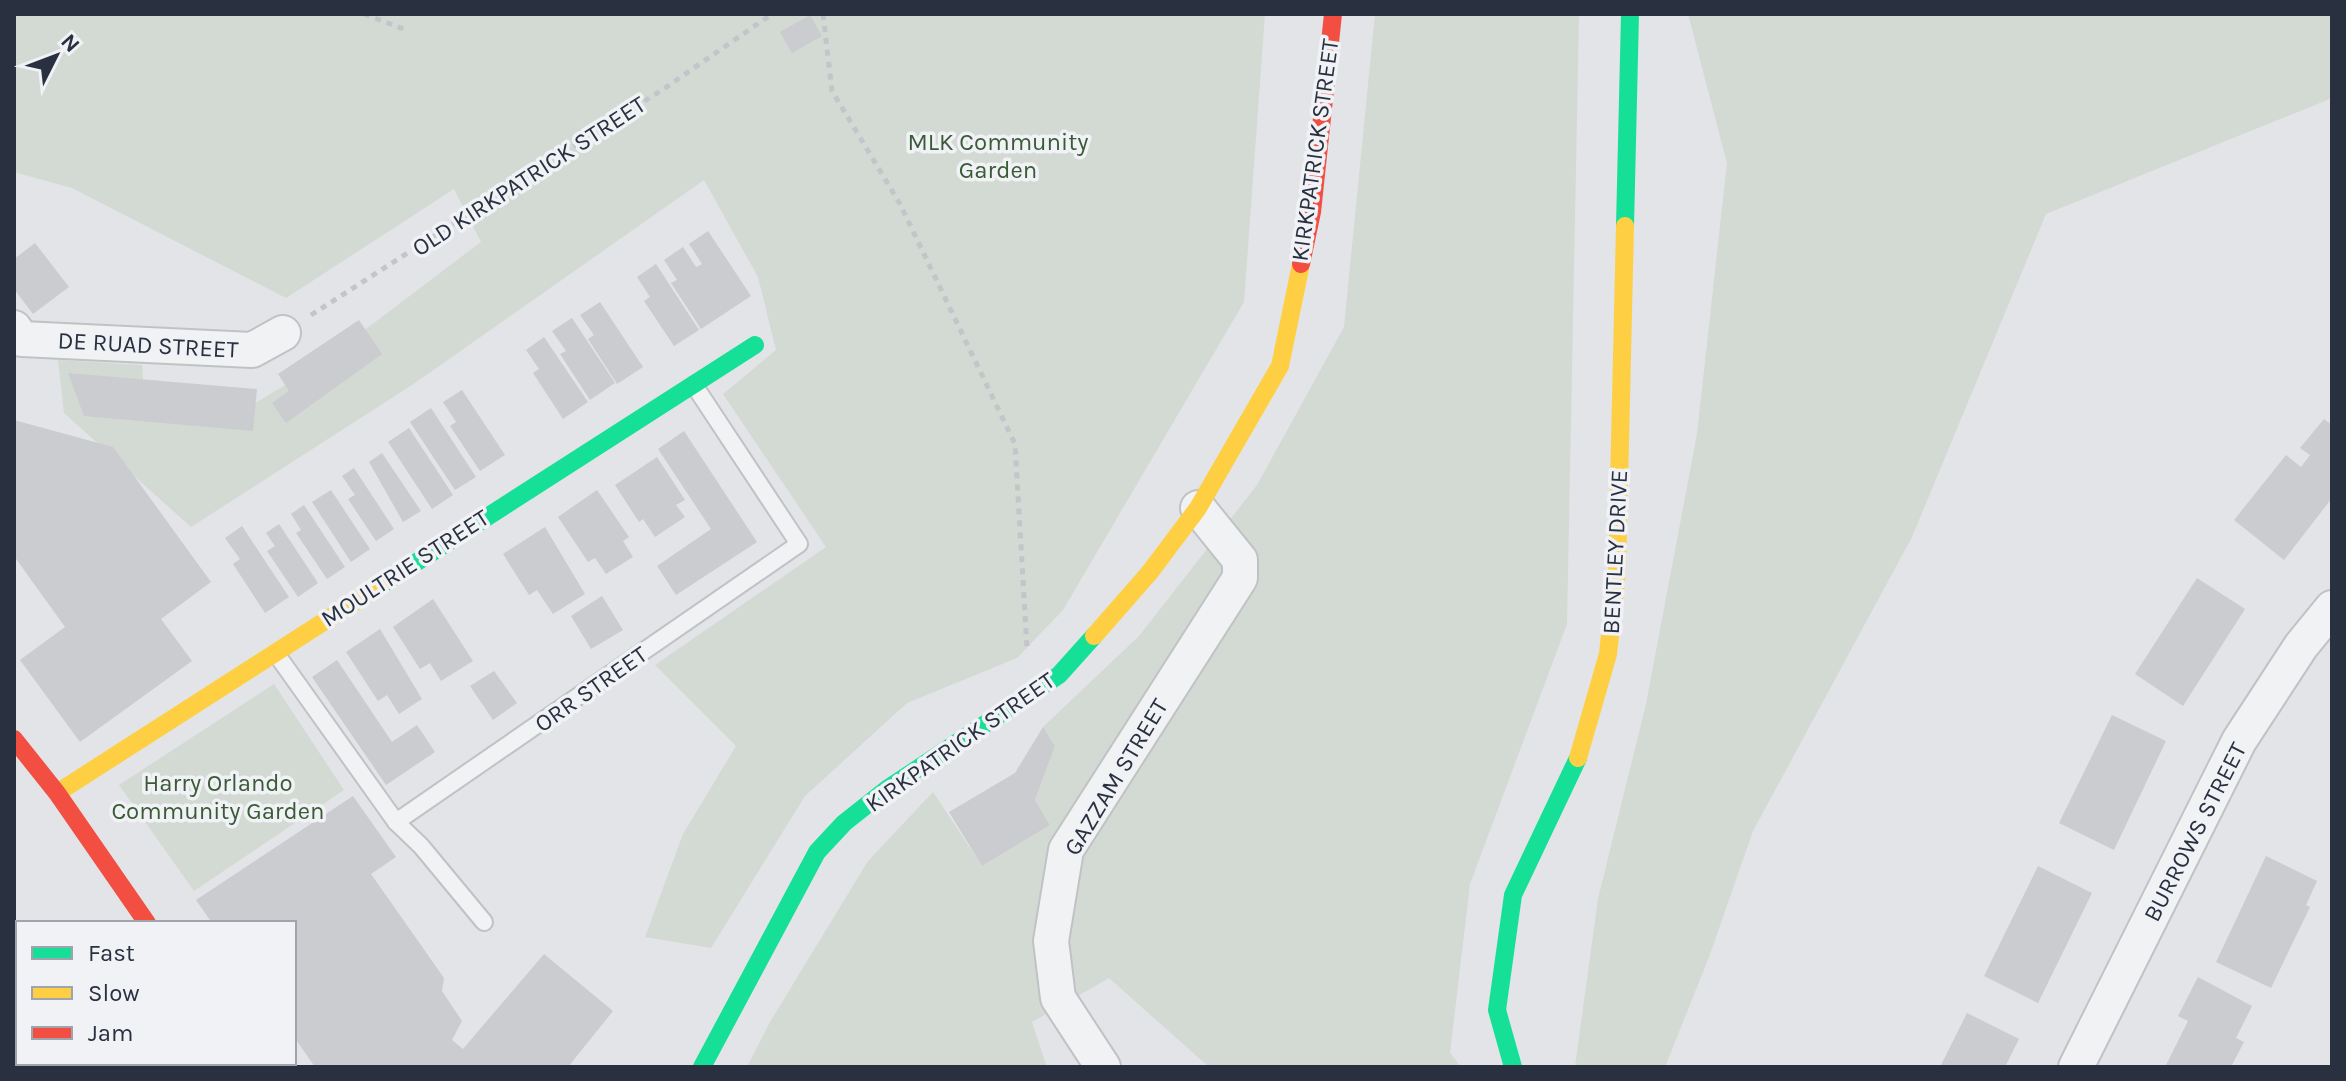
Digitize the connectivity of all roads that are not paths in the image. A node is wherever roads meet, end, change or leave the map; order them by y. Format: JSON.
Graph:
{"nodes":[{"id":1,"x":1333,"y":14,"type":"edge"},
{"id":2,"x":1630,"y":14,"type":"edge"},
{"id":3,"x":14,"y":328,"type":"edge"},
{"id":4,"x":283,"y":333,"type":"road end"},
{"id":5,"x":755,"y":345,"type":"dead end"},
{"id":6,"x":693,"y":384,"type":"junction"},
{"id":7,"x":1198,"y":508,"type":"junction"},
{"id":8,"x":2332,"y":608,"type":"edge"},
{"id":9,"x":274,"y":652,"type":"junction"},
{"id":10,"x":14,"y":739,"type":"edge"},
{"id":11,"x":57,"y":793,"type":"junction"},
{"id":12,"x":396,"y":822,"type":"junction"},
{"id":13,"x":146,"y":921,"type":"edge"},
{"id":14,"x":484,"y":922,"type":"dead end"},
{"id":15,"x":702,"y":1067,"type":"edge"},
{"id":16,"x":1103,"y":1067,"type":"edge"},
{"id":17,"x":1513,"y":1067,"type":"edge"},
{"id":18,"x":2076,"y":1067,"type":"edge"}],
"edges":[{"from":1,"to":7,"type":"street","name":"KIRKPATRICK STREET"},
{"from":2,"to":17,"type":"street","name":"BENTLEY DRIVE"},
{"from":3,"to":4,"type":"street","name":"DE RUAD STREET"},
{"from":5,"to":6,"type":"street","name":"MOULTRIE STREET"},
{"from":6,"to":9,"type":"street","name":"MOULTRIE STREET"},
{"from":6,"to":12,"type":"lane","name":"ORR STREET"},
{"from":7,"to":15,"type":"street","name":"KIRKPATRICK STREET"},
{"from":7,"to":16,"type":"street","name":"GAZZAM STREET"},
{"from":8,"to":18,"type":"street","name":"BURROWS STREET"},
{"from":9,"to":11,"type":"street","name":"MOULTRIE STREET"},
{"from":9,"to":12,"type":"lane"},
{"from":10,"to":11,"type":"street"},
{"from":11,"to":13,"type":"street"},
{"from":12,"to":14,"type":"lane"}]}
